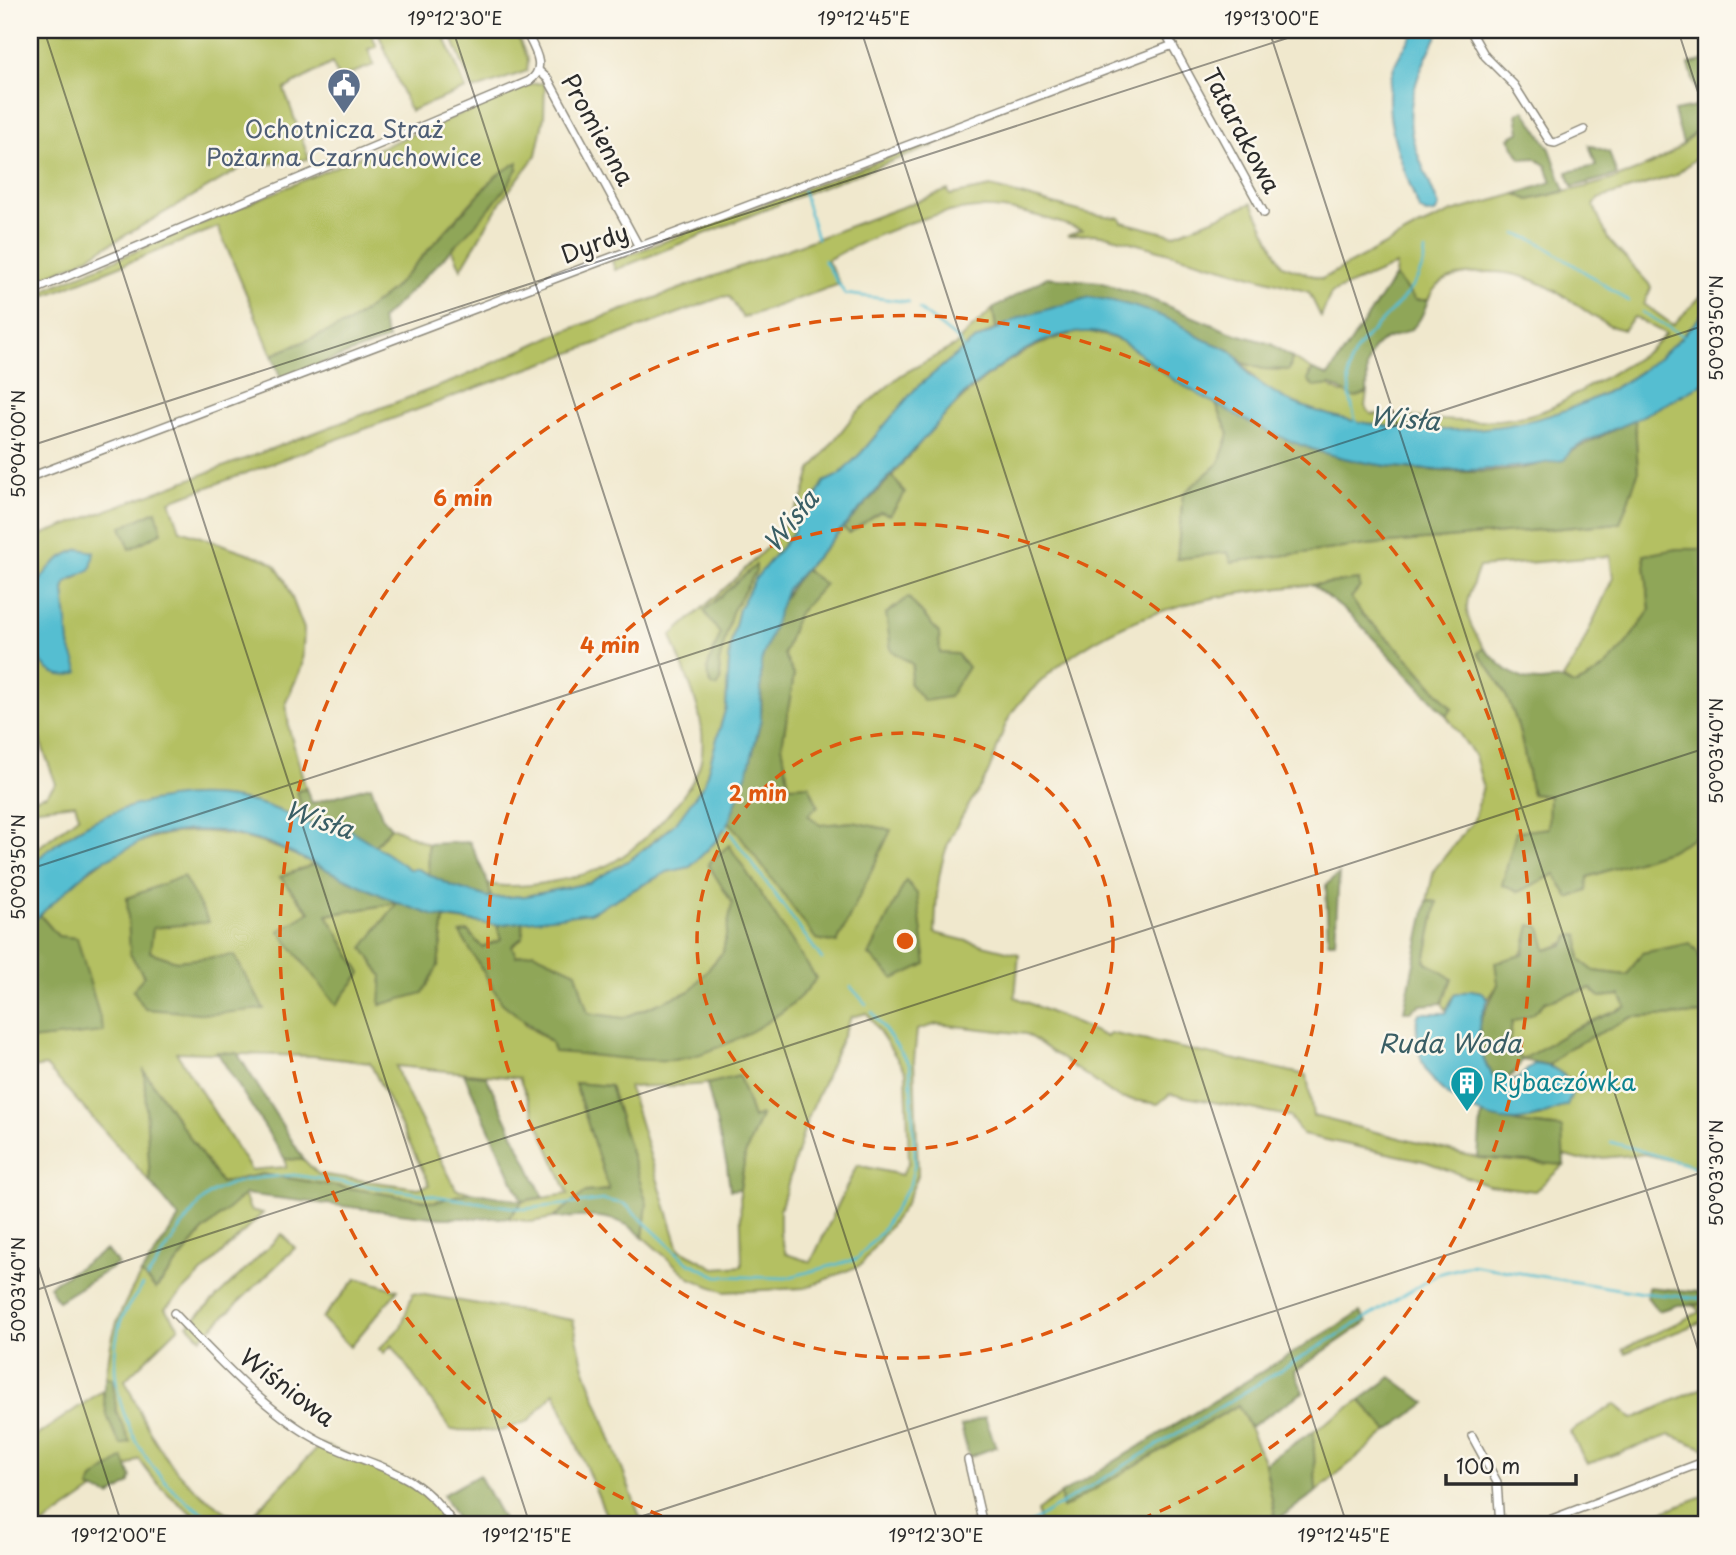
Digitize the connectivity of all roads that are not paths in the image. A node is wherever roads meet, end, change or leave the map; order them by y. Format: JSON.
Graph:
{"nodes":[{"id":1,"x":525,"y":30,"type":"edge"},
{"id":2,"x":1164,"y":30,"type":"edge"},
{"id":3,"x":1470,"y":30,"type":"edge"},
{"id":4,"x":1173,"y":45,"type":"junction"},
{"id":5,"x":538,"y":71,"type":"junction"},
{"id":6,"x":1584,"y":130,"type":"dead end"},
{"id":7,"x":1264,"y":214,"type":"dead end"},
{"id":8,"x":639,"y":247,"type":"junction"},
{"id":9,"x":30,"y":292,"type":"edge"},
{"id":10,"x":30,"y":477,"type":"edge"},
{"id":11,"x":174,"y":1313,"type":"dead end"},
{"id":12,"x":1472,"y":1436,"type":"dead end"},
{"id":13,"x":968,"y":1460,"type":"dead end"},
{"id":14,"x":1706,"y":1461,"type":"edge"},
{"id":15,"x":454,"y":1525,"type":"edge"},
{"id":16,"x":982,"y":1525,"type":"edge"},
{"id":17,"x":1500,"y":1525,"type":"edge"},
{"id":18,"x":1536,"y":1525,"type":"edge"}],
"edges":[{"from":1,"to":5,"type":"street"},
{"from":2,"to":4,"type":"street","name":"Tatarakowa"},
{"from":3,"to":6,"type":"street"},
{"from":4,"to":7,"type":"street","name":"Tatarakowa"},
{"from":4,"to":8,"type":"street","name":"Dyrdy"},
{"from":5,"to":8,"type":"street","name":"Promienna"},
{"from":5,"to":9,"type":"street"},
{"from":8,"to":10,"type":"street","name":"Dyrdy"},
{"from":11,"to":15,"type":"street","name":"Wiśniowa"},
{"from":12,"to":17,"type":"street"},
{"from":13,"to":16,"type":"street"},
{"from":14,"to":18,"type":"street"}]}
